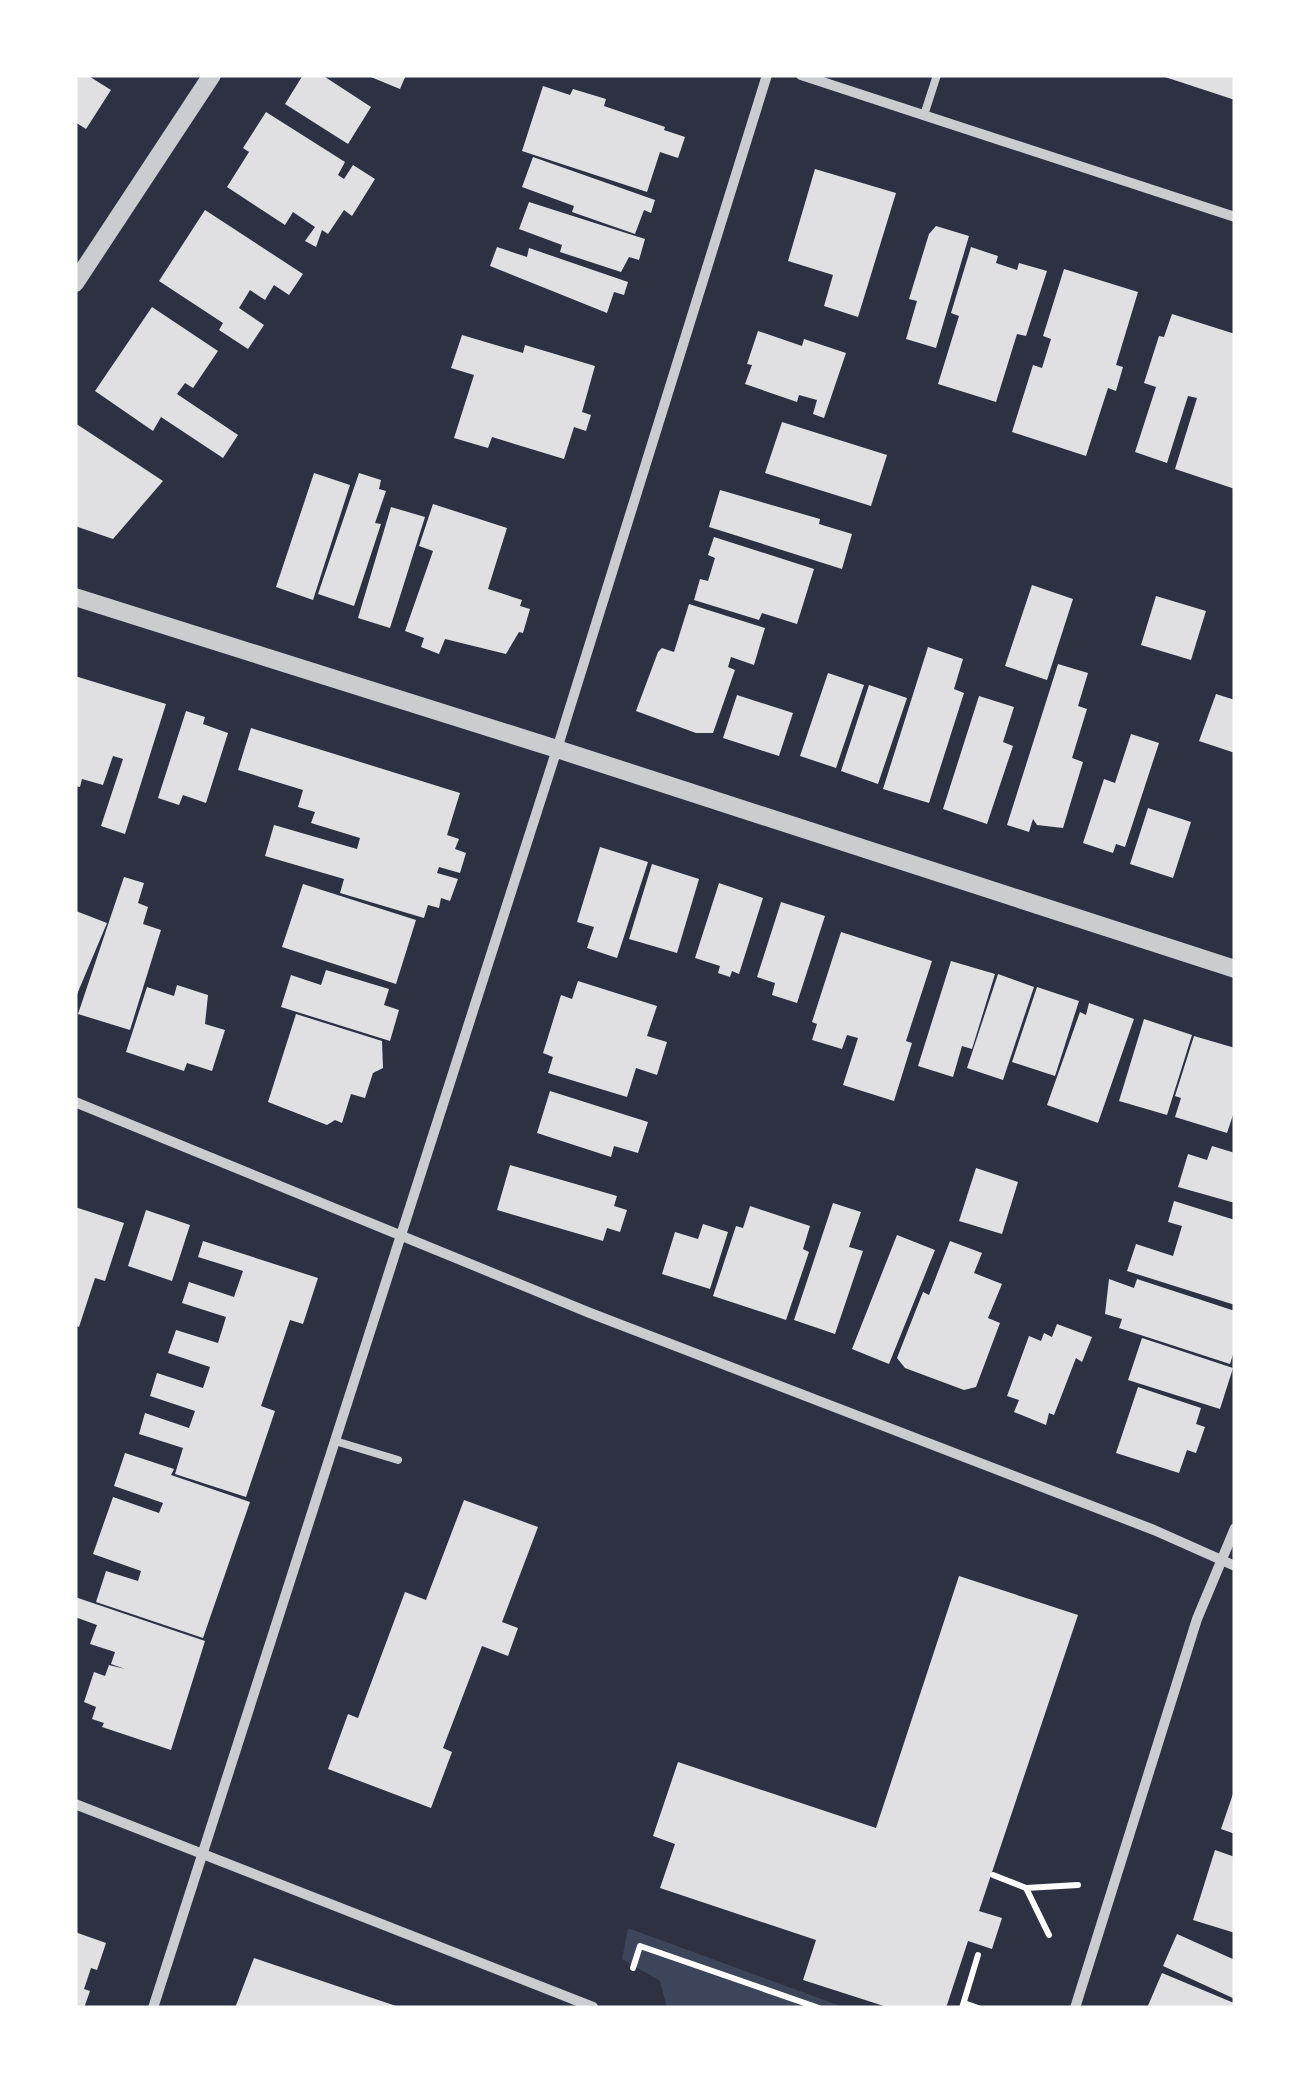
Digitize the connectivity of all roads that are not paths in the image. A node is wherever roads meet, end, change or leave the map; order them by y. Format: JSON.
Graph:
{"nodes":[{"id":1,"x":212,"y":75,"type":"edge"},
{"id":2,"x":767,"y":75,"type":"edge"},
{"id":3,"x":801,"y":75,"type":"edge"},
{"id":4,"x":937,"y":75,"type":"edge"},
{"id":5,"x":924,"y":115,"type":"junction"},
{"id":6,"x":1235,"y":217,"type":"edge"},
{"id":7,"x":75,"y":283,"type":"edge"},
{"id":8,"x":75,"y":597,"type":"edge"},
{"id":9,"x":557,"y":748,"type":"junction"},
{"id":10,"x":1235,"y":969,"type":"edge"},
{"id":11,"x":75,"y":1102,"type":"edge"},
{"id":12,"x":401,"y":1234,"type":"junction"},
{"id":13,"x":335,"y":1440,"type":"junction"},
{"id":14,"x":398,"y":1460,"type":"dead end"},
{"id":15,"x":1235,"y":1528,"type":"edge"},
{"id":16,"x":1222,"y":1560,"type":"junction"},
{"id":17,"x":1235,"y":1566,"type":"edge"},
{"id":18,"x":75,"y":1804,"type":"edge"},
{"id":19,"x":202,"y":1856,"type":"junction"},
{"id":20,"x":593,"y":2007,"type":"edge"},
{"id":21,"x":152,"y":2008,"type":"edge"},
{"id":22,"x":1075,"y":2008,"type":"edge"}],
"edges":[{"from":1,"to":7,"type":"street"},
{"from":2,"to":9,"type":"street"},
{"from":3,"to":5,"type":"street"},
{"from":4,"to":5,"type":"lane"},
{"from":5,"to":6,"type":"street"},
{"from":8,"to":9,"type":"street"},
{"from":9,"to":10,"type":"street"},
{"from":9,"to":12,"type":"street"},
{"from":11,"to":12,"type":"street"},
{"from":12,"to":13,"type":"street"},
{"from":12,"to":16,"type":"street"},
{"from":13,"to":14,"type":"lane"},
{"from":13,"to":19,"type":"street"},
{"from":15,"to":16,"type":"street"},
{"from":16,"to":17,"type":"street"},
{"from":16,"to":22,"type":"street"},
{"from":18,"to":19,"type":"street"},
{"from":19,"to":20,"type":"street"},
{"from":19,"to":21,"type":"street"}]}
